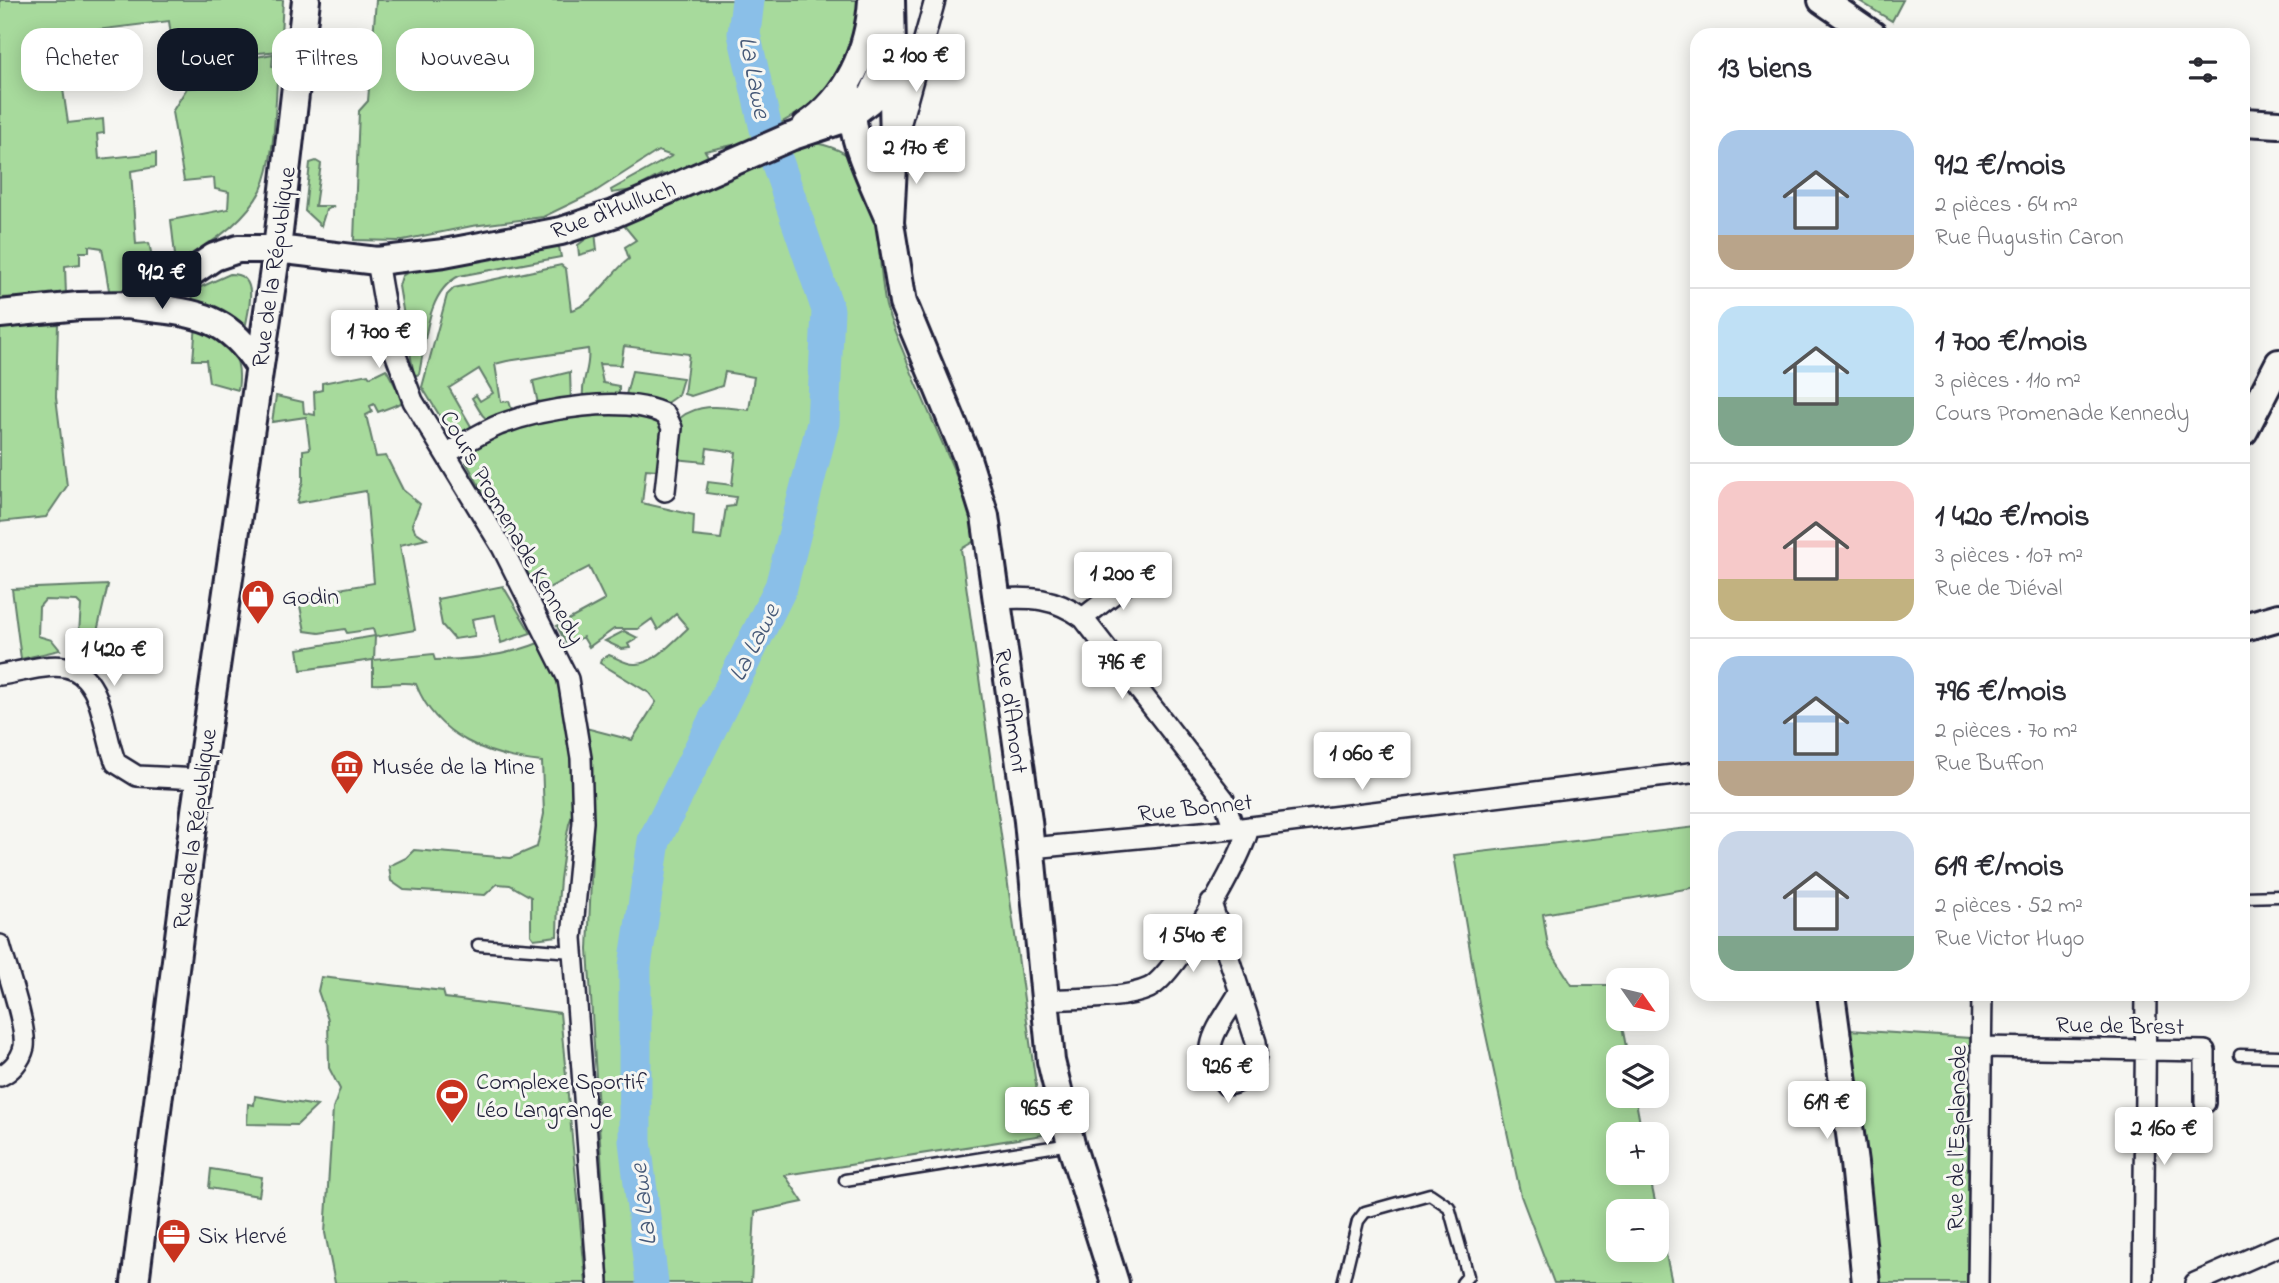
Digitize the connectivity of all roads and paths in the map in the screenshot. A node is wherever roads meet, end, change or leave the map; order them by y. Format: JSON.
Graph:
{"nodes":[{"id":1,"x":306,"y":0,"type":"edge"},
{"id":2,"x":874,"y":0,"type":"edge"},
{"id":3,"x":891,"y":0,"type":"edge"},
{"id":4,"x":935,"y":0,"type":"edge"},
{"id":5,"x":1822,"y":0,"type":"edge"},
{"id":6,"x":1861,"y":28,"type":"edge"},
{"id":7,"x":891,"y":41,"type":"junction"},
{"id":8,"x":851,"y":106,"type":"junction"},
{"id":9,"x":2250,"y":122,"type":"edge"},
{"id":10,"x":2279,"y":124,"type":"edge"},
{"id":11,"x":799,"y":134,"type":"junction"},
{"id":12,"x":894,"y":147,"type":"junction"},
{"id":13,"x":864,"y":160,"type":"junction"},
{"id":14,"x":890,"y":223,"type":"junction"},
{"id":15,"x":276,"y":249,"type":"junction"},
{"id":16,"x":377,"y":261,"type":"junction"},
{"id":17,"x":186,"y":276,"type":"junction"},
{"id":18,"x":126,"y":305,"type":"junction"},
{"id":19,"x":0,"y":314,"type":"edge"},
{"id":20,"x":206,"y":316,"type":"junction"},
{"id":21,"x":2279,"y":363,"type":"edge"},
{"id":22,"x":259,"y":366,"type":"junction"},
{"id":23,"x":2250,"y":419,"type":"edge"},
{"id":24,"x":446,"y":454,"type":"junction"},
{"id":25,"x":665,"y":491,"type":"dead end"},
{"id":26,"x":1139,"y":574,"type":"dead end"},
{"id":27,"x":997,"y":599,"type":"junction"},
{"id":28,"x":2279,"y":617,"type":"edge"},
{"id":29,"x":1083,"y":618,"type":"junction"},
{"id":30,"x":2250,"y":625,"type":"edge"},
{"id":31,"x":0,"y":675,"type":"edge"},
{"id":32,"x":1690,"y":773,"type":"edge"},
{"id":33,"x":200,"y":779,"type":"junction"},
{"id":34,"x":1242,"y":828,"type":"junction"},
{"id":35,"x":1031,"y":848,"type":"junction"},
{"id":36,"x":2279,"y":896,"type":"edge"},
{"id":37,"x":2250,"y":897,"type":"edge"},
{"id":38,"x":1212,"y":903,"type":"junction"},
{"id":39,"x":0,"y":944,"type":"edge"},
{"id":40,"x":478,"y":945,"type":"dead end"},
{"id":41,"x":573,"y":952,"type":"junction"},
{"id":42,"x":1239,"y":993,"type":"dead end"},
{"id":43,"x":1043,"y":1000,"type":"junction"},
{"id":44,"x":1832,"y":1001,"type":"edge"},
{"id":45,"x":1982,"y":1001,"type":"edge"},
{"id":46,"x":2146,"y":1001,"type":"edge"},
{"id":47,"x":1982,"y":1047,"type":"junction"},
{"id":48,"x":2145,"y":1050,"type":"junction"},
{"id":49,"x":2240,"y":1055,"type":"dead end"},
{"id":50,"x":2279,"y":1056,"type":"edge"},
{"id":51,"x":0,"y":1076,"type":"edge"},
{"id":52,"x":2205,"y":1103,"type":"dead end"},
{"id":53,"x":1071,"y":1144,"type":"junction"},
{"id":54,"x":845,"y":1180,"type":"dead end"},
{"id":55,"x":2279,"y":1245,"type":"edge"},
{"id":56,"x":135,"y":1283,"type":"edge"},
{"id":57,"x":598,"y":1283,"type":"edge"},
{"id":58,"x":1115,"y":1283,"type":"edge"},
{"id":59,"x":1343,"y":1283,"type":"edge"},
{"id":60,"x":1462,"y":1283,"type":"edge"},
{"id":61,"x":1866,"y":1283,"type":"edge"},
{"id":62,"x":1978,"y":1283,"type":"edge"},
{"id":63,"x":2143,"y":1283,"type":"edge"},
{"id":64,"x":2195,"y":1283,"type":"edge"}],
"edges":[{"from":1,"to":15,"type":"street","name":"Rue de la République"},
{"from":2,"to":8,"type":"street"},
{"from":3,"to":7,"type":"street"},
{"from":4,"to":12,"type":"street"},
{"from":5,"to":6,"type":"street"},
{"from":7,"to":8,"type":"street"},
{"from":7,"to":12,"type":"street","name":"Rue d'Amont"},
{"from":8,"to":11,"type":"street","name":"Rue d'Hulluch"},
{"from":8,"to":12,"type":"street"},
{"from":8,"to":13,"type":"street"},
{"from":9,"to":10,"type":"street"},
{"from":11,"to":13,"type":"street"},
{"from":11,"to":16,"type":"street","name":"Rue d'Hulluch"},
{"from":12,"to":14,"type":"street","name":"Rue d'Amont"},
{"from":13,"to":14,"type":"street"},
{"from":14,"to":27,"type":"street","name":"Rue d'Amont"},
{"from":15,"to":16,"type":"street","name":"Rue d'Hulluch"},
{"from":15,"to":17,"type":"street","name":"Rue d'Hulluch"},
{"from":15,"to":22,"type":"street","name":"Rue de la République"},
{"from":16,"to":24,"type":"street","name":"Cours Promenade Kennedy"},
{"from":17,"to":18,"type":"street","name":"Rue d'Hulluch"},
{"from":17,"to":20,"type":"street"},
{"from":18,"to":19,"type":"street"},
{"from":18,"to":20,"type":"street"},
{"from":20,"to":22,"type":"street"},
{"from":21,"to":23,"type":"street"},
{"from":22,"to":33,"type":"street","name":"Rue de la République"},
{"from":24,"to":25,"type":"street"},
{"from":24,"to":41,"type":"street","name":"Cours Promenade Kennedy"},
{"from":26,"to":29,"type":"street"},
{"from":27,"to":29,"type":"street"},
{"from":27,"to":35,"type":"street","name":"Rue d'Amont"},
{"from":28,"to":30,"type":"street"},
{"from":29,"to":34,"type":"street"},
{"from":31,"to":33,"type":"street"},
{"from":32,"to":34,"type":"street","name":"Rue Bonnet"},
{"from":33,"to":56,"type":"street","name":"Rue de la République"},
{"from":34,"to":35,"type":"street","name":"Rue Bonnet"},
{"from":34,"to":38,"type":"street"},
{"from":35,"to":43,"type":"street","name":"Rue d'Amont"},
{"from":36,"to":37,"type":"lane"},
{"from":38,"to":42,"type":"street"},
{"from":38,"to":43,"type":"street"},
{"from":39,"to":51,"type":"street"},
{"from":40,"to":41,"type":"lane"},
{"from":41,"to":57,"type":"street","name":"Cours Promenade Kennedy"},
{"from":43,"to":53,"type":"street","name":"Rue d'Amont"},
{"from":44,"to":61,"type":"street"},
{"from":45,"to":47,"type":"street","name":"Rue de l'Esplanade"},
{"from":46,"to":48,"type":"street"},
{"from":47,"to":48,"type":"street","name":"Rue de Brest"},
{"from":47,"to":62,"type":"street","name":"Rue de l'Esplanade"},
{"from":48,"to":52,"type":"street","name":"Rue de Brest"},
{"from":48,"to":63,"type":"street"},
{"from":49,"to":50,"type":"lane"},
{"from":53,"to":54,"type":"lane"},
{"from":53,"to":58,"type":"street","name":"Rue d'Amont"},
{"from":55,"to":64,"type":"street"},
{"from":59,"to":60,"type":"lane"}]}
